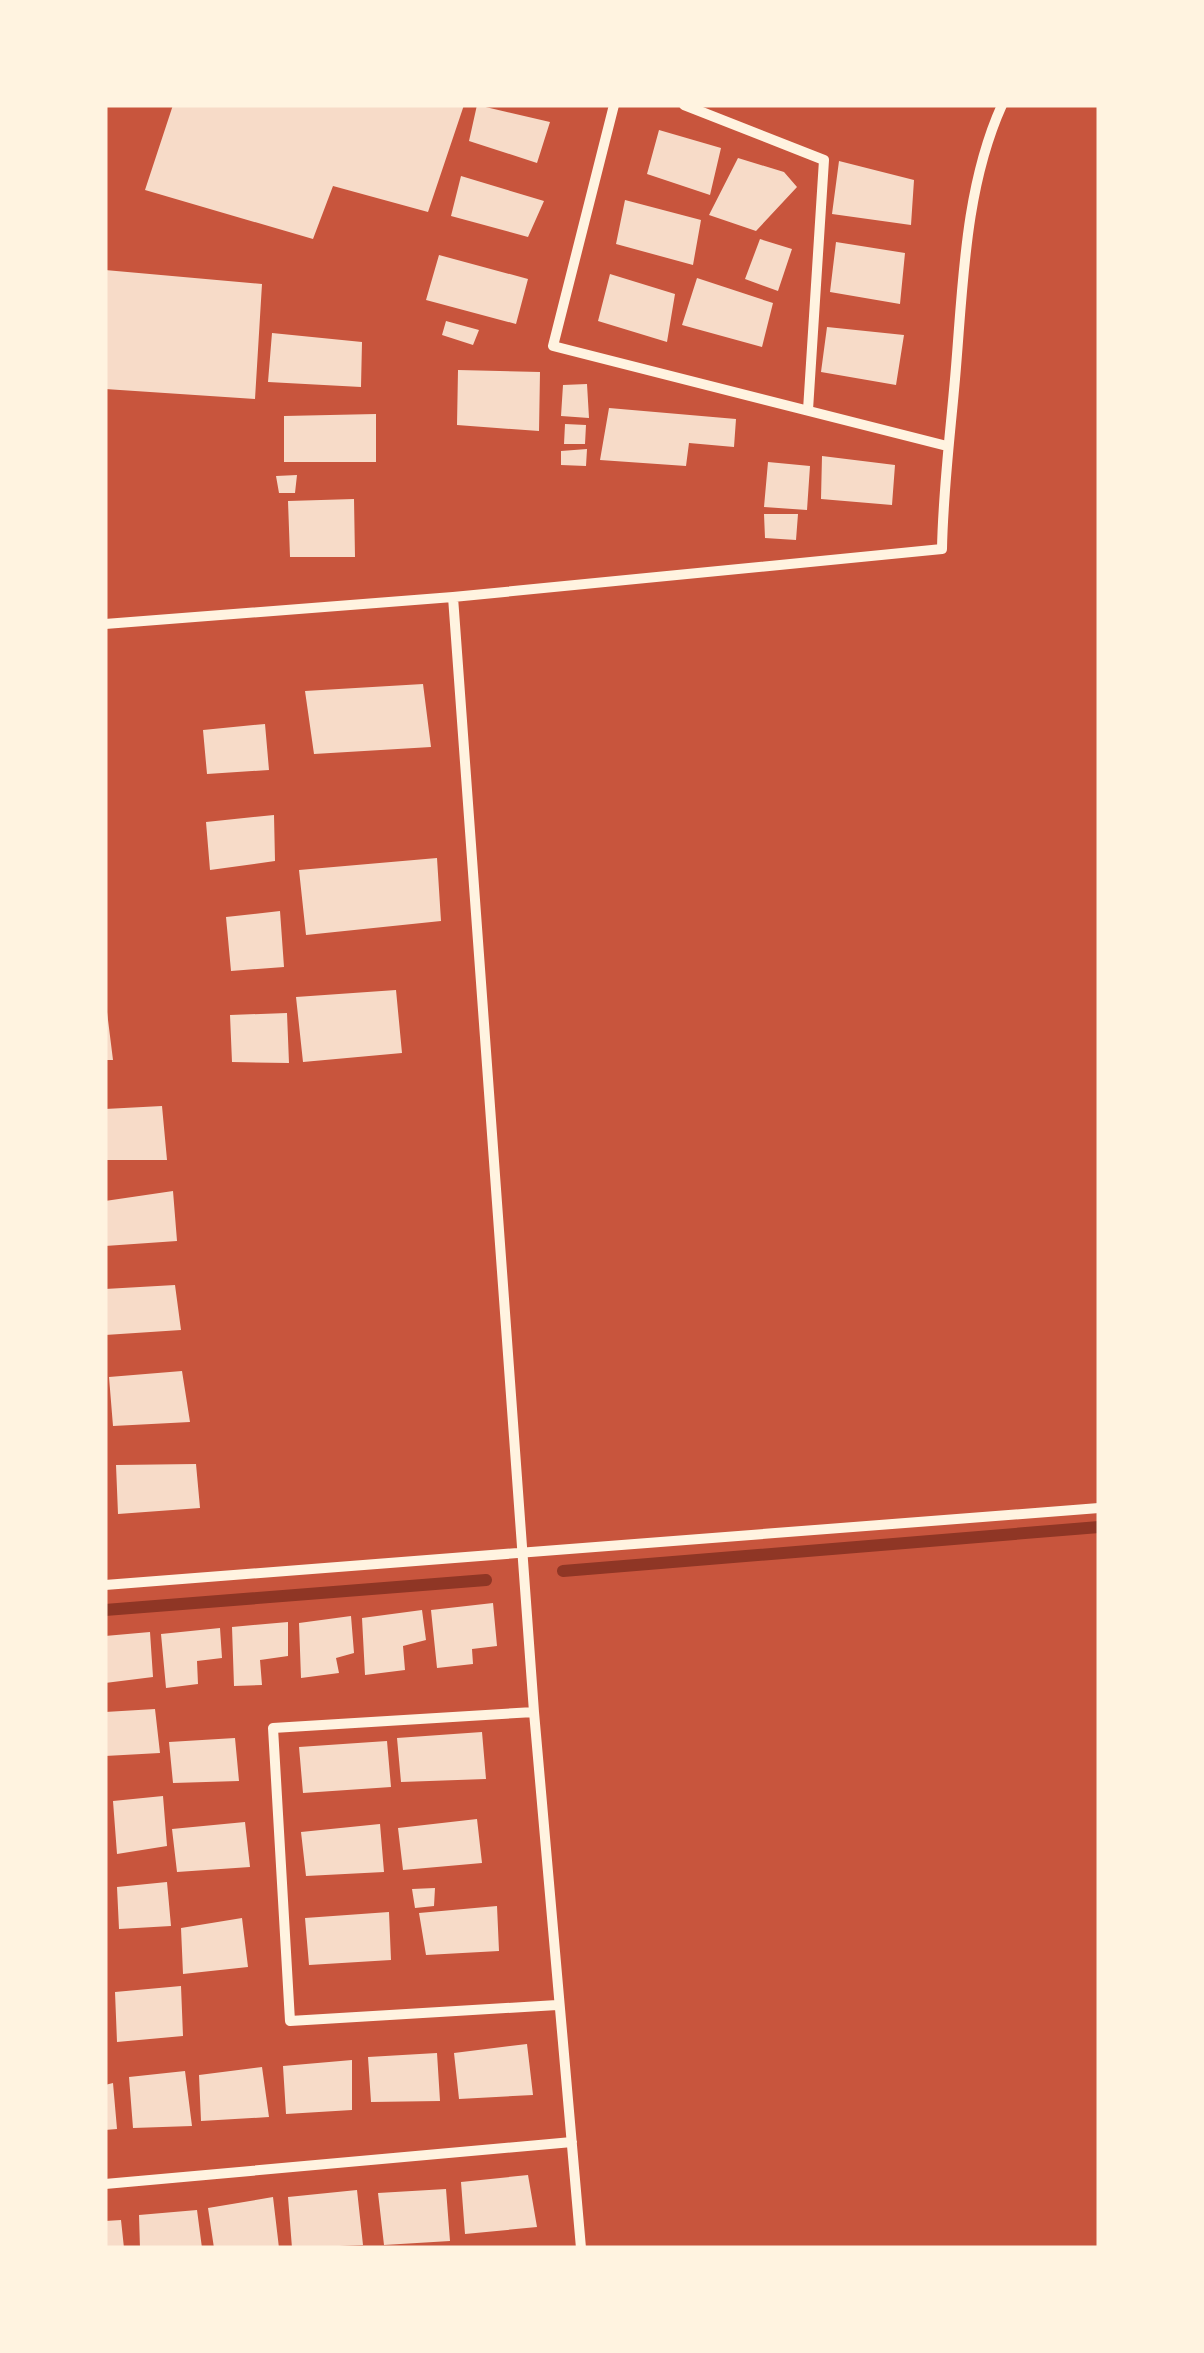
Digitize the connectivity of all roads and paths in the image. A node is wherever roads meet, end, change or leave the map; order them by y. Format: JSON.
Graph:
{"nodes":[{"id":1,"x":614,"y":105,"type":"edge"},
{"id":2,"x":684,"y":105,"type":"edge"},
{"id":3,"x":1002,"y":105,"type":"edge"},
{"id":4,"x":808,"y":410,"type":"junction"},
{"id":5,"x":948,"y":446,"type":"junction"},
{"id":6,"x":453,"y":597,"type":"junction"},
{"id":7,"x":105,"y":624,"type":"edge"},
{"id":8,"x":1099,"y":1508,"type":"edge"},
{"id":9,"x":525,"y":1552,"type":"junction"},
{"id":10,"x":105,"y":1586,"type":"edge"},
{"id":11,"x":534,"y":1712,"type":"junction"},
{"id":12,"x":556,"y":2005,"type":"junction"},
{"id":13,"x":572,"y":2142,"type":"junction"},
{"id":14,"x":105,"y":2184,"type":"edge"},
{"id":15,"x":581,"y":2248,"type":"edge"}],
"edges":[{"from":1,"to":4,"type":"street"},
{"from":2,"to":4,"type":"street"},
{"from":3,"to":5,"type":"street"},
{"from":4,"to":5,"type":"street"},
{"from":5,"to":6,"type":"street"},
{"from":6,"to":7,"type":"street"},
{"from":6,"to":9,"type":"street"},
{"from":8,"to":9,"type":"street"},
{"from":9,"to":10,"type":"street"},
{"from":9,"to":11,"type":"street"},
{"from":11,"to":12,"type":"street"},
{"from":11,"to":12,"type":"street"},
{"from":12,"to":13,"type":"street"},
{"from":13,"to":14,"type":"street"},
{"from":13,"to":15,"type":"street"}]}
